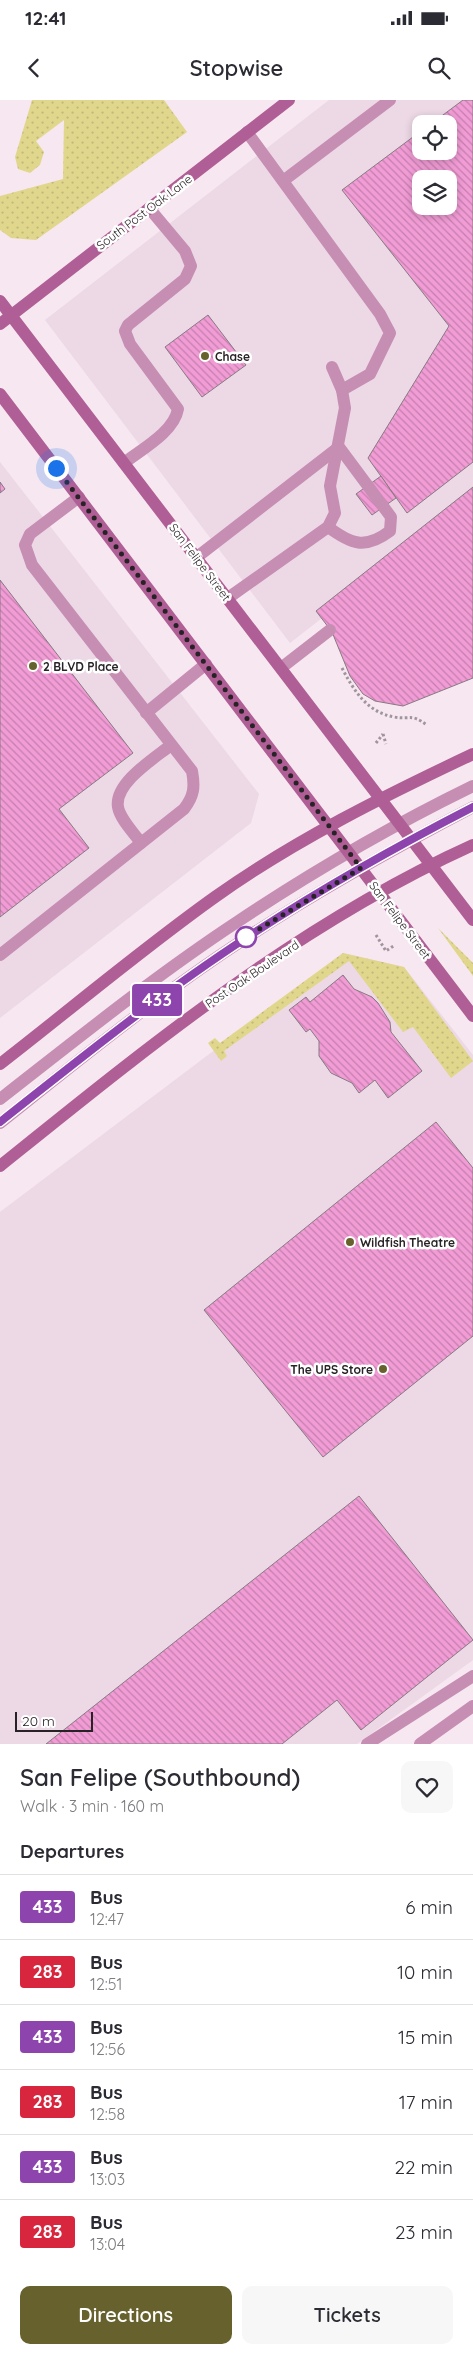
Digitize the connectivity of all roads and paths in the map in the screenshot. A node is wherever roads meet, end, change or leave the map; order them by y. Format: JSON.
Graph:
{"nodes":[{"id":1,"x":289,"y":100,"type":"edge"},
{"id":2,"x":390,"y":100,"type":"edge"},
{"id":3,"x":247,"y":132,"type":"junction"},
{"id":4,"x":283,"y":181,"type":"junction"},
{"id":5,"x":149,"y":208,"type":"junction"},
{"id":6,"x":0,"y":301,"type":"edge"},
{"id":7,"x":11,"y":316,"type":"junction"},
{"id":8,"x":0,"y":324,"type":"edge"},
{"id":9,"x":332,"y":367,"type":"dead end"},
{"id":10,"x":342,"y":390,"type":"junction"},
{"id":11,"x":0,"y":394,"type":"edge"},
{"id":12,"x":339,"y":447,"type":"junction"},
{"id":13,"x":124,"y":463,"type":"junction"},
{"id":14,"x":79,"y":497,"type":"junction"},
{"id":15,"x":328,"y":527,"type":"junction"},
{"id":16,"x":196,"y":557,"type":"junction"},
{"id":17,"x":228,"y":598,"type":"junction"},
{"id":18,"x":330,"y":630,"type":"dead end"},
{"id":19,"x":206,"y":664,"type":"junction"},
{"id":20,"x":281,"y":668,"type":"junction"},
{"id":21,"x":342,"y":668,"type":"dead end"},
{"id":22,"x":146,"y":713,"type":"junction"},
{"id":23,"x":427,"y":725,"type":"dead end"},
{"id":24,"x":376,"y":743,"type":"dead end"},
{"id":25,"x":386,"y":744,"type":"dead end"},
{"id":26,"x":171,"y":745,"type":"junction"},
{"id":27,"x":473,"y":754,"type":"edge"},
{"id":28,"x":473,"y":786,"type":"edge"},
{"id":29,"x":381,"y":799,"type":"junction"},
{"id":30,"x":473,"y":807,"type":"edge"},
{"id":31,"x":400,"y":824,"type":"junction"},
{"id":32,"x":329,"y":827,"type":"junction"},
{"id":33,"x":412,"y":840,"type":"junction"},
{"id":34,"x":141,"y":843,"type":"junction"},
{"id":35,"x":473,"y":845,"type":"edge"},
{"id":36,"x":349,"y":852,"type":"junction"},
{"id":37,"x":432,"y":866,"type":"junction"},
{"id":38,"x":361,"y":868,"type":"junction"},
{"id":39,"x":380,"y":893,"type":"junction"},
{"id":40,"x":473,"y":920,"type":"edge"},
{"id":41,"x":376,"y":936,"type":"dead end"},
{"id":42,"x":396,"y":944,"type":"dead end"},
{"id":43,"x":0,"y":955,"type":"edge"},
{"id":44,"x":473,"y":1016,"type":"edge"},
{"id":45,"x":0,"y":1064,"type":"edge"},
{"id":46,"x":0,"y":1100,"type":"edge"},
{"id":47,"x":0,"y":1122,"type":"edge"},
{"id":48,"x":0,"y":1166,"type":"edge"},
{"id":49,"x":473,"y":1676,"type":"edge"},
{"id":50,"x":473,"y":1706,"type":"edge"},
{"id":51,"x":367,"y":1744,"type":"edge"},
{"id":52,"x":420,"y":1744,"type":"edge"}],
"edges":[{"from":1,"to":3,"type":"main road","name":"South Post Oak Lane"},
{"from":2,"to":4,"type":"lane"},
{"from":3,"to":4,"type":"lane"},
{"from":3,"to":5,"type":"main road","name":"South Post Oak Lane"},
{"from":4,"to":10,"type":"lane"},
{"from":5,"to":7,"type":"main road","name":"South Post Oak Lane"},
{"from":5,"to":13,"type":"lane"},
{"from":6,"to":7,"type":"main road","name":"San Felipe Street"},
{"from":7,"to":8,"type":"main road","name":"South Post Oak Lane"},
{"from":7,"to":13,"type":"main road","name":"San Felipe Street"},
{"from":9,"to":10,"type":"lane"},
{"from":10,"to":12,"type":"lane"},
{"from":11,"to":14,"type":"main road","name":"San Felipe Street"},
{"from":12,"to":15,"type":"lane"},
{"from":12,"to":15,"type":"lane"},
{"from":12,"to":16,"type":"lane"},
{"from":13,"to":16,"type":"main road","name":"San Felipe Street"},
{"from":14,"to":19,"type":"main road","name":"San Felipe Street"},
{"from":14,"to":22,"type":"lane"},
{"from":15,"to":17,"type":"lane"},
{"from":16,"to":17,"type":"main road","name":"San Felipe Street"},
{"from":17,"to":20,"type":"main road","name":"San Felipe Street"},
{"from":18,"to":20,"type":"lane"},
{"from":19,"to":22,"type":"lane"},
{"from":19,"to":32,"type":"main road","name":"San Felipe Street"},
{"from":20,"to":29,"type":"main road","name":"San Felipe Street"},
{"from":21,"to":23,"type":"path"},
{"from":22,"to":26,"type":"lane"},
{"from":24,"to":25,"type":"path"},
{"from":26,"to":34,"type":"lane"},
{"from":26,"to":34,"type":"lane"},
{"from":27,"to":29,"type":"main road"},
{"from":28,"to":31,"type":"lane"},
{"from":29,"to":31,"type":"main road","name":"San Felipe Street"},
{"from":29,"to":32,"type":"main road"},
{"from":30,"to":33,"type":"lane"},
{"from":31,"to":33,"type":"main road","name":"San Felipe Street"},
{"from":31,"to":36,"type":"lane"},
{"from":32,"to":36,"type":"main road","name":"San Felipe Street"},
{"from":32,"to":45,"type":"main road"},
{"from":33,"to":37,"type":"main road","name":"San Felipe Street"},
{"from":33,"to":38,"type":"lane"},
{"from":34,"to":43,"type":"lane"},
{"from":35,"to":37,"type":"main road","name":"Post Oak Boulevard"},
{"from":36,"to":38,"type":"main road","name":"San Felipe Street"},
{"from":36,"to":46,"type":"lane"},
{"from":37,"to":39,"type":"main road","name":"Post Oak Boulevard"},
{"from":37,"to":40,"type":"main road","name":"San Felipe Street"},
{"from":38,"to":39,"type":"main road","name":"San Felipe Street"},
{"from":38,"to":47,"type":"lane"},
{"from":39,"to":44,"type":"main road","name":"San Felipe Street"},
{"from":39,"to":48,"type":"main road","name":"Post Oak Boulevard"},
{"from":41,"to":42,"type":"path"},
{"from":49,"to":51,"type":"lane"},
{"from":50,"to":52,"type":"lane"}]}
